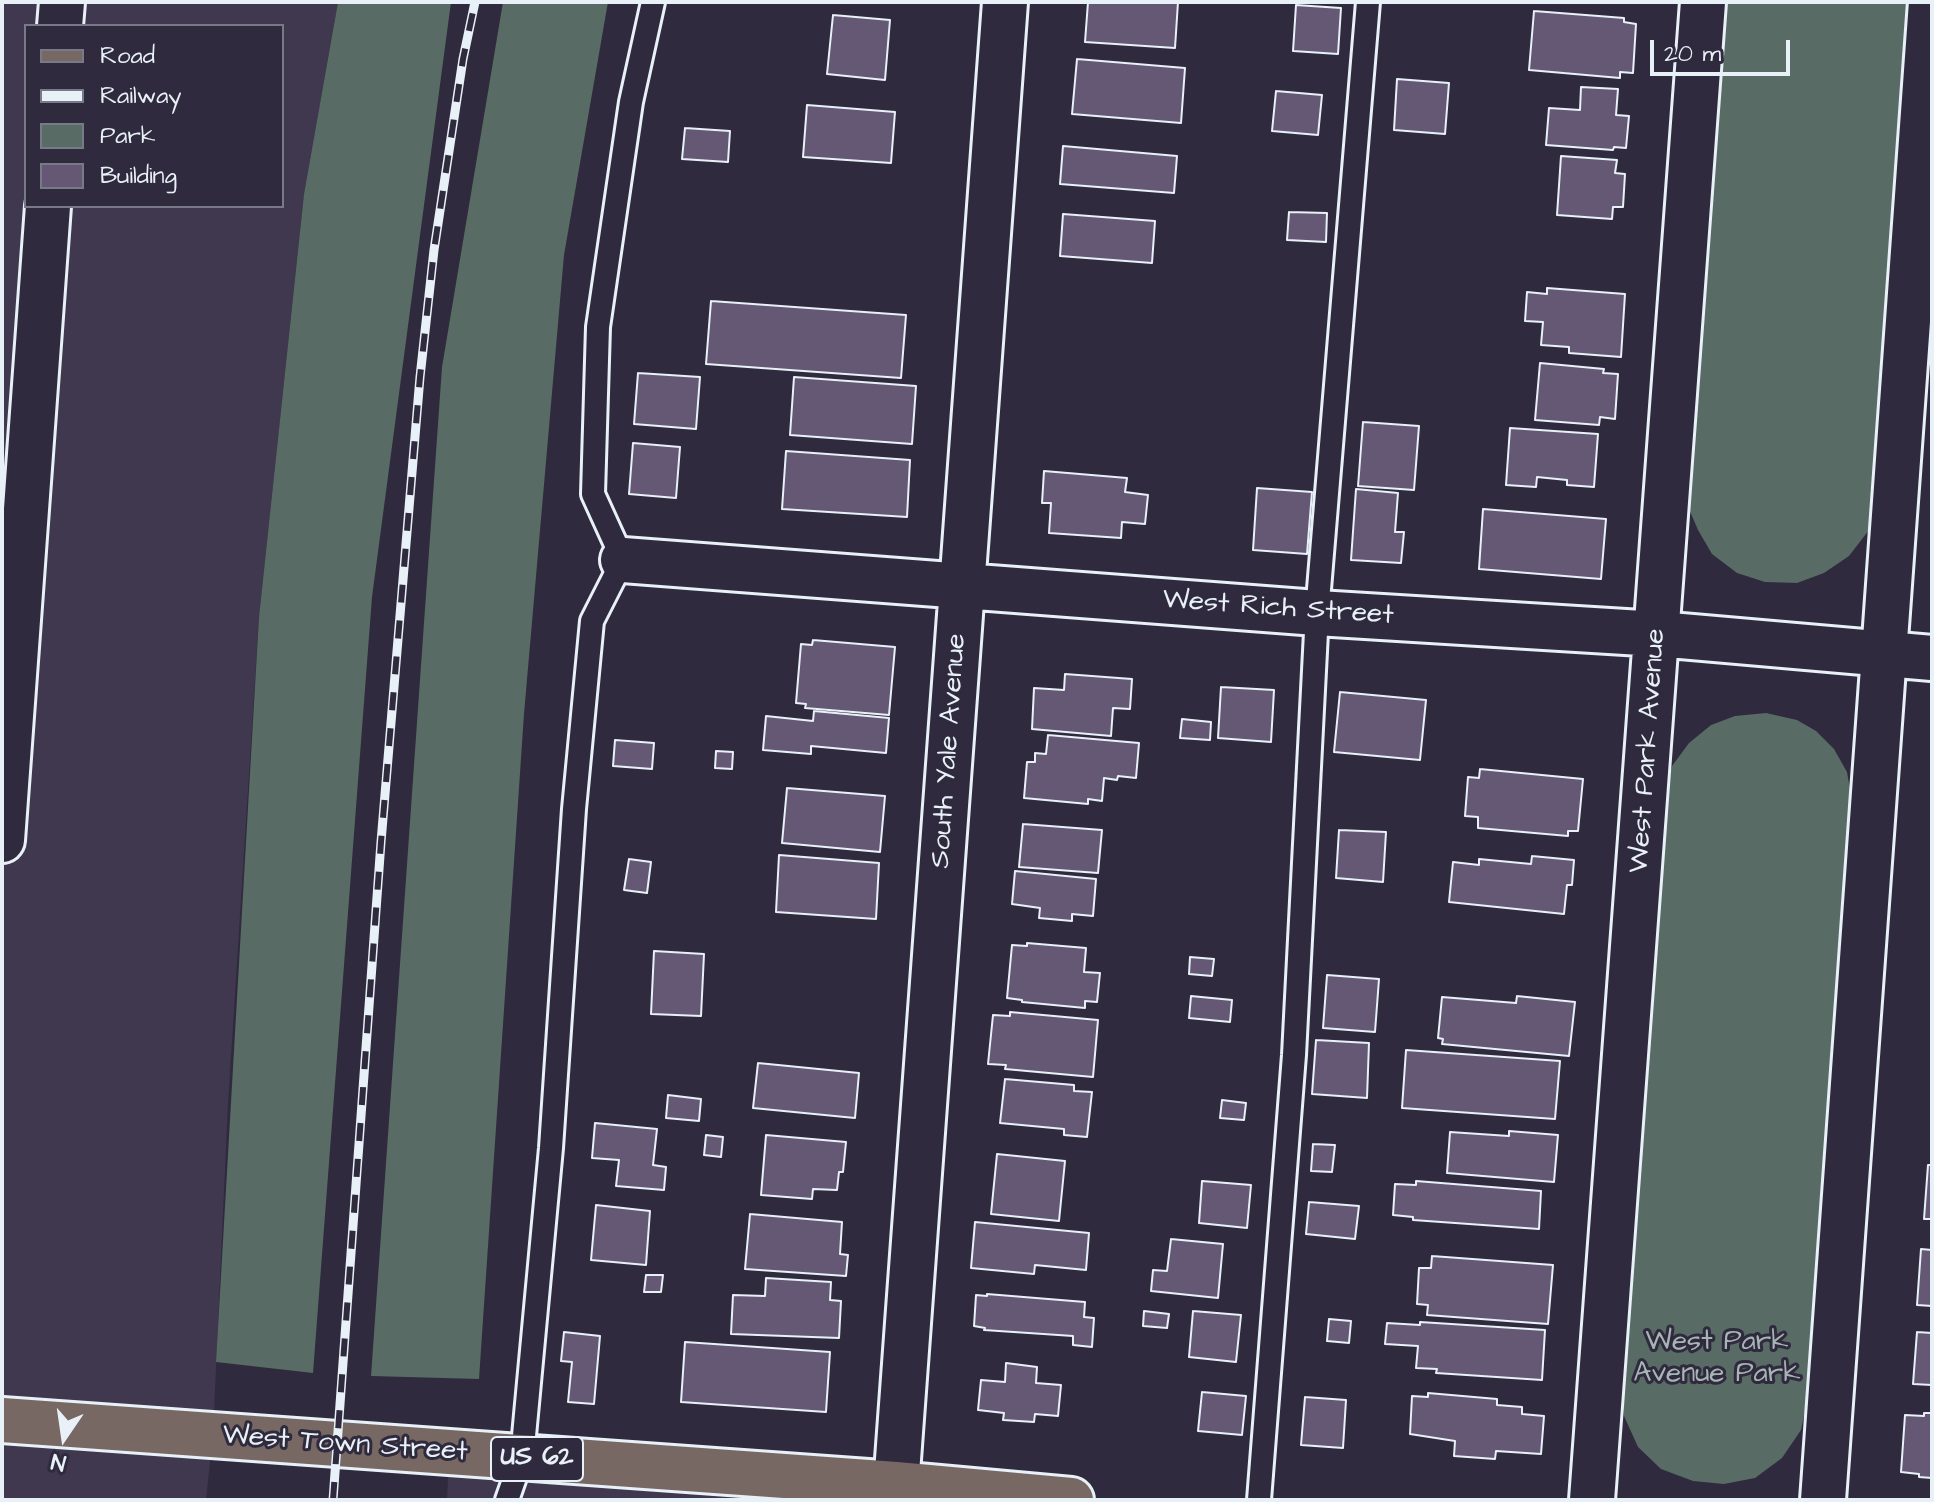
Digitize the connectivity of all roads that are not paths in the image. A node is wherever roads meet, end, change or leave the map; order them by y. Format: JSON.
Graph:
{"nodes":[{"id":1,"x":62,"y":2,"type":"edge"},
{"id":2,"x":653,"y":2,"type":"edge"},
{"id":3,"x":1005,"y":2,"type":"edge"},
{"id":4,"x":1368,"y":2,"type":"edge"},
{"id":5,"x":1703,"y":2,"type":"edge"},
{"id":6,"x":1931,"y":2,"type":"edge"},
{"id":7,"x":60,"y":24,"type":"edge"},
{"id":8,"x":48,"y":208,"type":"edge"},
{"id":9,"x":14,"y":519,"type":"edge"},
{"id":10,"x":623,"y":560,"type":"junction"},
{"id":11,"x":962,"y":586,"type":"junction"},
{"id":12,"x":1317,"y":613,"type":"junction"},
{"id":13,"x":1658,"y":634,"type":"junction"},
{"id":14,"x":1884,"y":655,"type":"junction"},
{"id":15,"x":1932,"y":658,"type":"edge"},
{"id":16,"x":2,"y":840,"type":"edge"},
{"id":17,"x":2,"y":1420,"type":"edge"},
{"id":18,"x":522,"y":1457,"type":"junction"},
{"id":19,"x":896,"y":1492,"type":"edge"},
{"id":20,"x":507,"y":1500,"type":"edge"},
{"id":21,"x":1071,"y":1500,"type":"edge"},
{"id":22,"x":1259,"y":1500,"type":"edge"},
{"id":23,"x":1592,"y":1500,"type":"edge"},
{"id":24,"x":1823,"y":1500,"type":"edge"}],
"edges":[{"from":1,"to":7,"type":"street"},
{"from":2,"to":10,"type":"lane"},
{"from":3,"to":11,"type":"street","name":"South Yale Avenue"},
{"from":4,"to":12,"type":"lane"},
{"from":5,"to":13,"type":"street","name":"West Park Avenue"},
{"from":6,"to":14,"type":"street"},
{"from":8,"to":9,"type":"street"},
{"from":9,"to":16,"type":"street"},
{"from":10,"to":11,"type":"street","name":"West Rich Street"},
{"from":10,"to":18,"type":"lane"},
{"from":11,"to":12,"type":"street","name":"West Rich Street"},
{"from":11,"to":19,"type":"street","name":"South Yale Avenue"},
{"from":12,"to":13,"type":"street","name":"West Rich Street"},
{"from":12,"to":22,"type":"lane"},
{"from":13,"to":14,"type":"street","name":"West Rich Street"},
{"from":13,"to":23,"type":"street","name":"West Park Avenue"},
{"from":14,"to":15,"type":"street","name":"West Rich Street"},
{"from":14,"to":24,"type":"street"},
{"from":17,"to":18,"type":"main road","name":"West Town Street","number":"US 62"},
{"from":18,"to":19,"type":"main road","name":"West Town Street","number":"US 62"},
{"from":18,"to":20,"type":"lane"},
{"from":19,"to":21,"type":"main road","name":"West Town Street","number":"US 62"}]}
